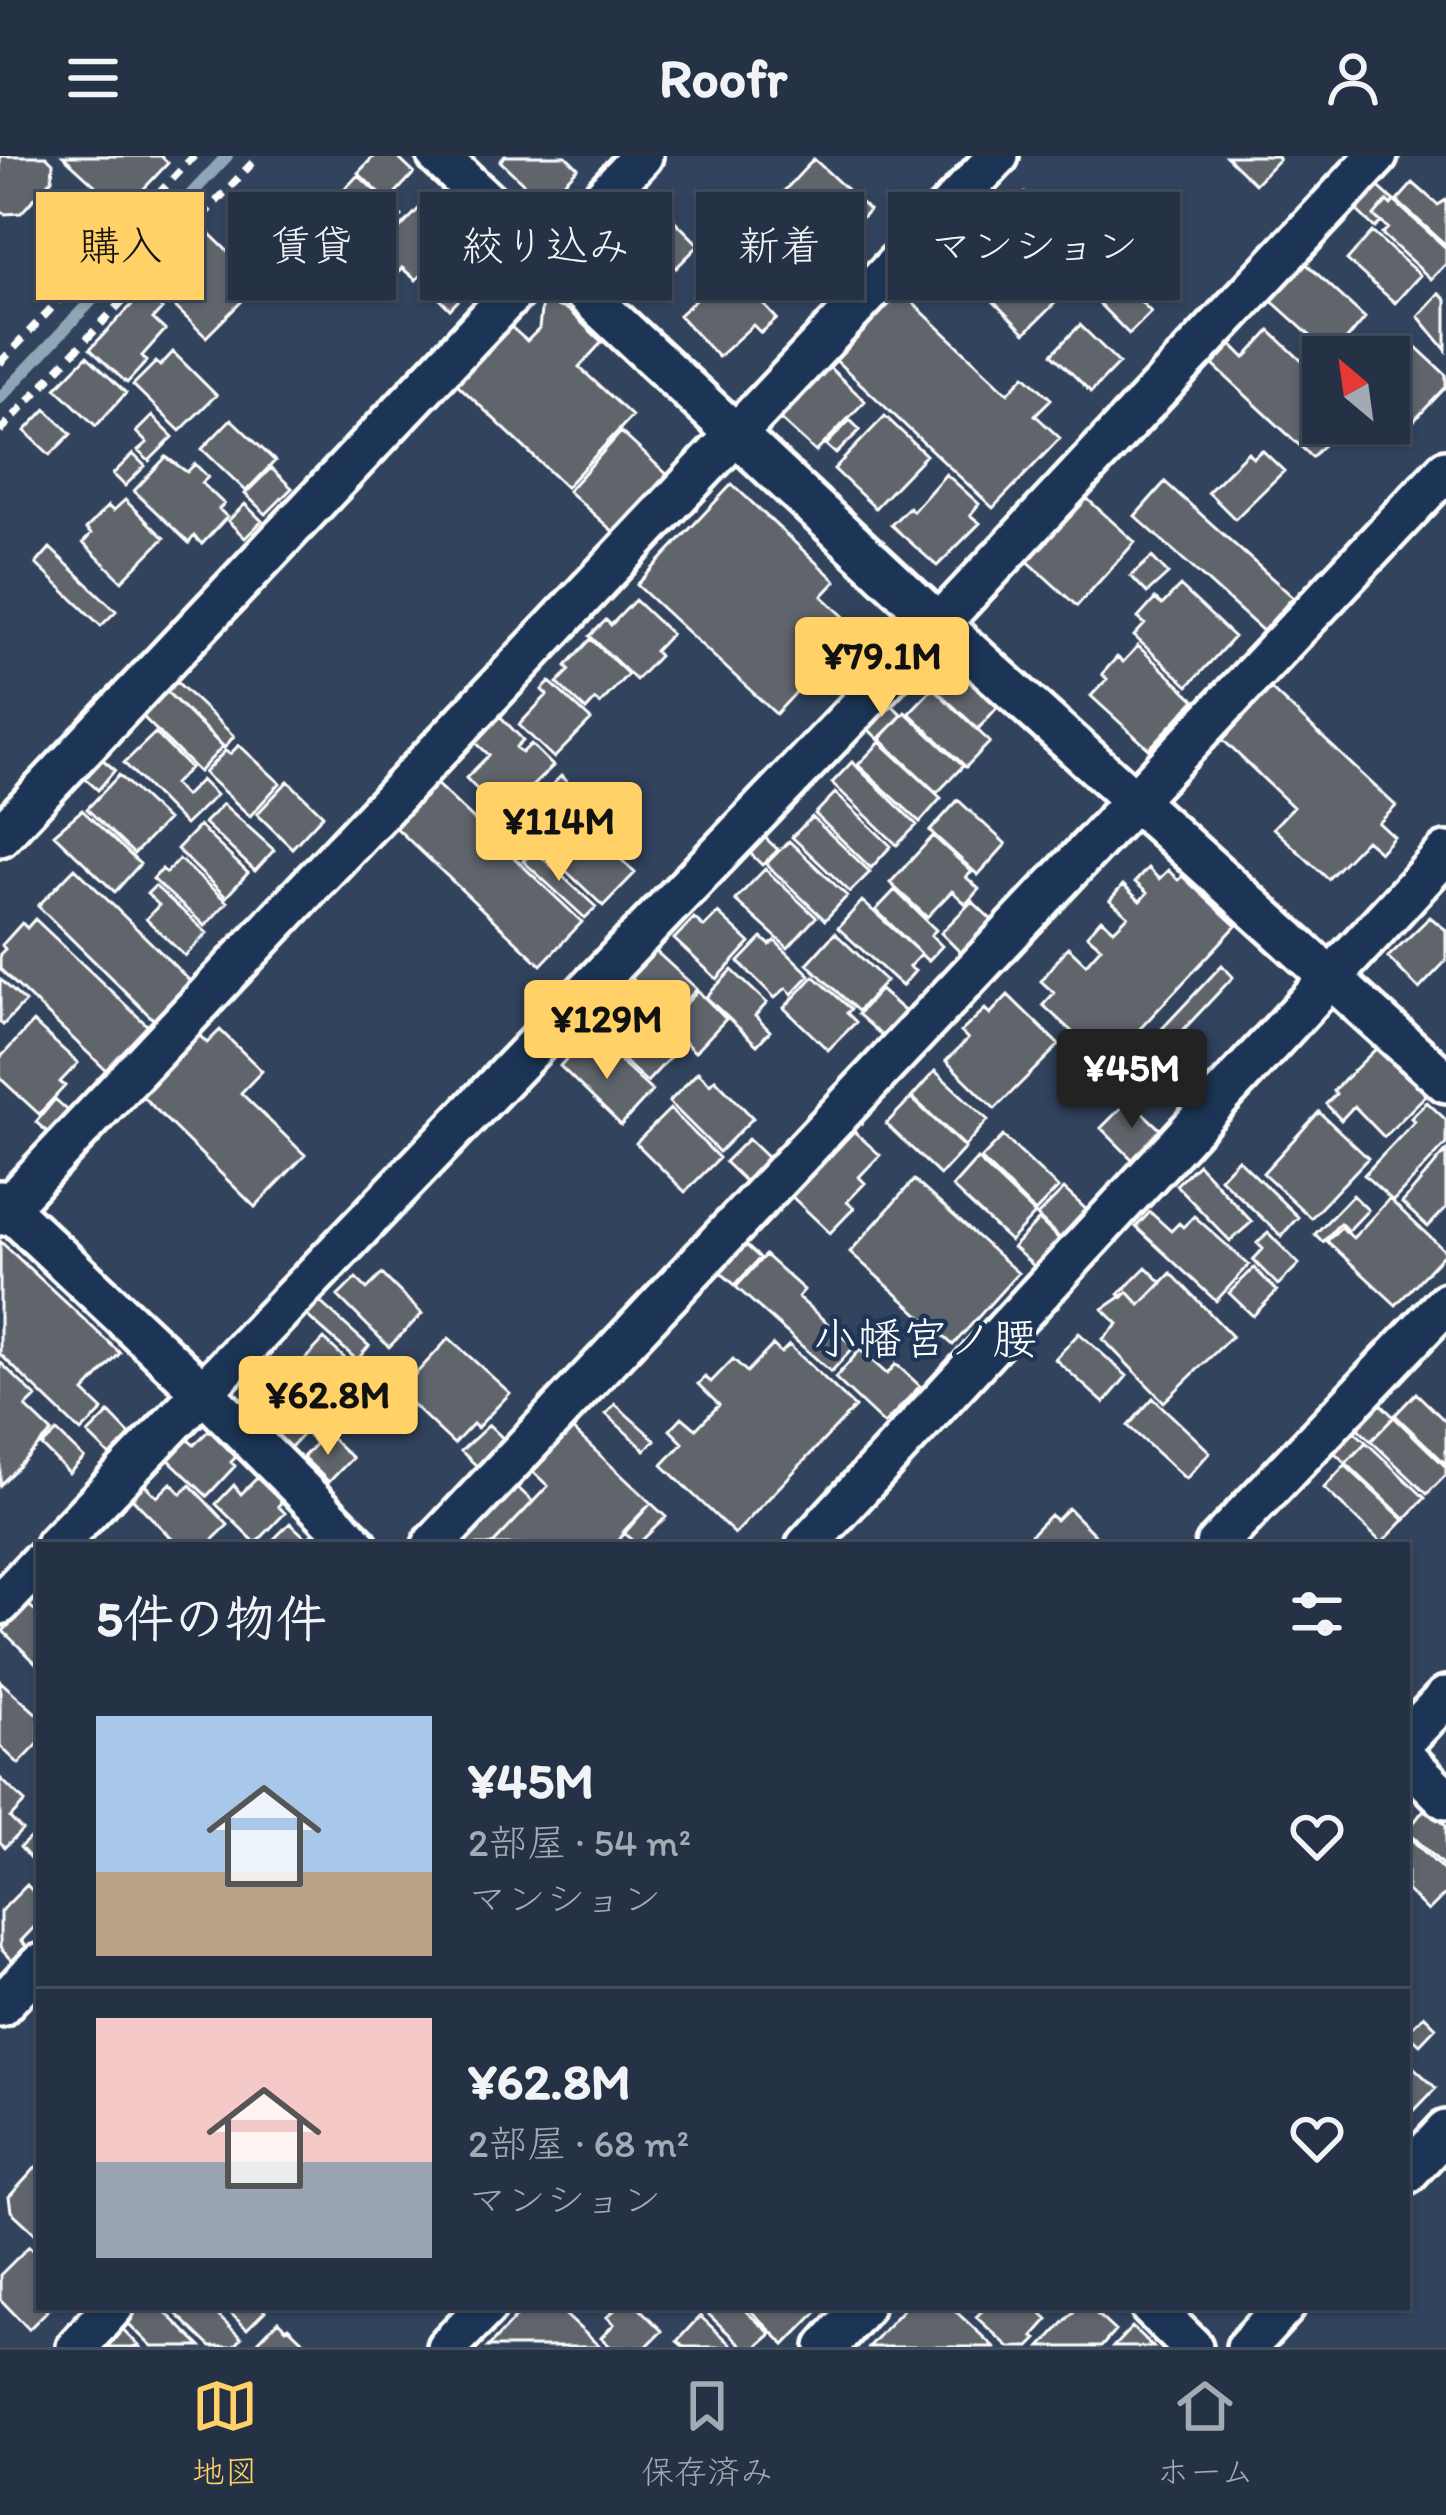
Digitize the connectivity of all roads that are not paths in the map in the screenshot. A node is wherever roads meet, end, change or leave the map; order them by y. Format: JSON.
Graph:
{"nodes":[{"id":1,"x":438,"y":156,"type":"edge"},
{"id":2,"x":642,"y":156,"type":"edge"},
{"id":3,"x":998,"y":156,"type":"edge"},
{"id":4,"x":1377,"y":156,"type":"edge"},
{"id":5,"x":478,"y":192,"type":"edge"},
{"id":6,"x":609,"y":192,"type":"edge"},
{"id":7,"x":508,"y":300,"type":"edge"},
{"id":8,"x":595,"y":300,"type":"edge"},
{"id":9,"x":737,"y":434,"type":"junction"},
{"id":10,"x":1446,"y":470,"type":"edge"},
{"id":11,"x":939,"y":624,"type":"junction"},
{"id":12,"x":1135,"y":801,"type":"junction"},
{"id":13,"x":0,"y":836,"type":"edge"},
{"id":14,"x":1446,"y":853,"type":"edge"},
{"id":15,"x":1329,"y":976,"type":"junction"},
{"id":16,"x":1446,"y":1082,"type":"edge"},
{"id":17,"x":2,"y":1208,"type":"edge"},
{"id":18,"x":1446,"y":1303,"type":"edge"},
{"id":19,"x":203,"y":1392,"type":"junction"},
{"id":20,"x":59,"y":1542,"type":"edge"},
{"id":21,"x":354,"y":1542,"type":"edge"},
{"id":22,"x":436,"y":1542,"type":"edge"},
{"id":23,"x":810,"y":1542,"type":"edge"},
{"id":24,"x":1219,"y":1542,"type":"edge"},
{"id":25,"x":36,"y":1566,"type":"edge"},
{"id":26,"x":0,"y":1604,"type":"edge"},
{"id":27,"x":1446,"y":1697,"type":"edge"},
{"id":28,"x":1410,"y":1735,"type":"edge"},
{"id":29,"x":1410,"y":1763,"type":"edge"},
{"id":30,"x":1446,"y":1798,"type":"edge"},
{"id":31,"x":36,"y":1968,"type":"edge"},
{"id":32,"x":0,"y":2006,"type":"edge"},
{"id":33,"x":1446,"y":2131,"type":"edge"},
{"id":34,"x":1410,"y":2170,"type":"edge"},
{"id":35,"x":110,"y":2310,"type":"edge"},
{"id":36,"x":483,"y":2310,"type":"edge"},
{"id":37,"x":859,"y":2310,"type":"edge"},
{"id":38,"x":1154,"y":2310,"type":"edge"},
{"id":39,"x":1281,"y":2310,"type":"edge"},
{"id":40,"x":77,"y":2347,"type":"edge"},
{"id":41,"x":447,"y":2347,"type":"edge"},
{"id":42,"x":826,"y":2347,"type":"edge"},
{"id":43,"x":1192,"y":2347,"type":"edge"},
{"id":44,"x":1247,"y":2347,"type":"edge"}],
"edges":[{"from":1,"to":5,"type":"street"},
{"from":2,"to":6,"type":"street"},
{"from":3,"to":9,"type":"street"},
{"from":4,"to":11,"type":"street"},
{"from":7,"to":13,"type":"street"},
{"from":8,"to":9,"type":"street"},
{"from":9,"to":11,"type":"street"},
{"from":9,"to":17,"type":"street"},
{"from":10,"to":12,"type":"street"},
{"from":11,"to":12,"type":"street"},
{"from":11,"to":19,"type":"street"},
{"from":12,"to":15,"type":"street"},
{"from":12,"to":22,"type":"street"},
{"from":14,"to":15,"type":"street"},
{"from":15,"to":16,"type":"street"},
{"from":15,"to":23,"type":"street"},
{"from":17,"to":19,"type":"street"},
{"from":18,"to":24,"type":"street"},
{"from":19,"to":20,"type":"street"},
{"from":19,"to":21,"type":"street"},
{"from":25,"to":26,"type":"street"},
{"from":27,"to":28,"type":"street"},
{"from":29,"to":30,"type":"street"},
{"from":31,"to":32,"type":"street"},
{"from":33,"to":34,"type":"street"},
{"from":35,"to":40,"type":"street"},
{"from":36,"to":41,"type":"street"},
{"from":37,"to":42,"type":"street"},
{"from":38,"to":43,"type":"street"},
{"from":39,"to":44,"type":"street"}]}
